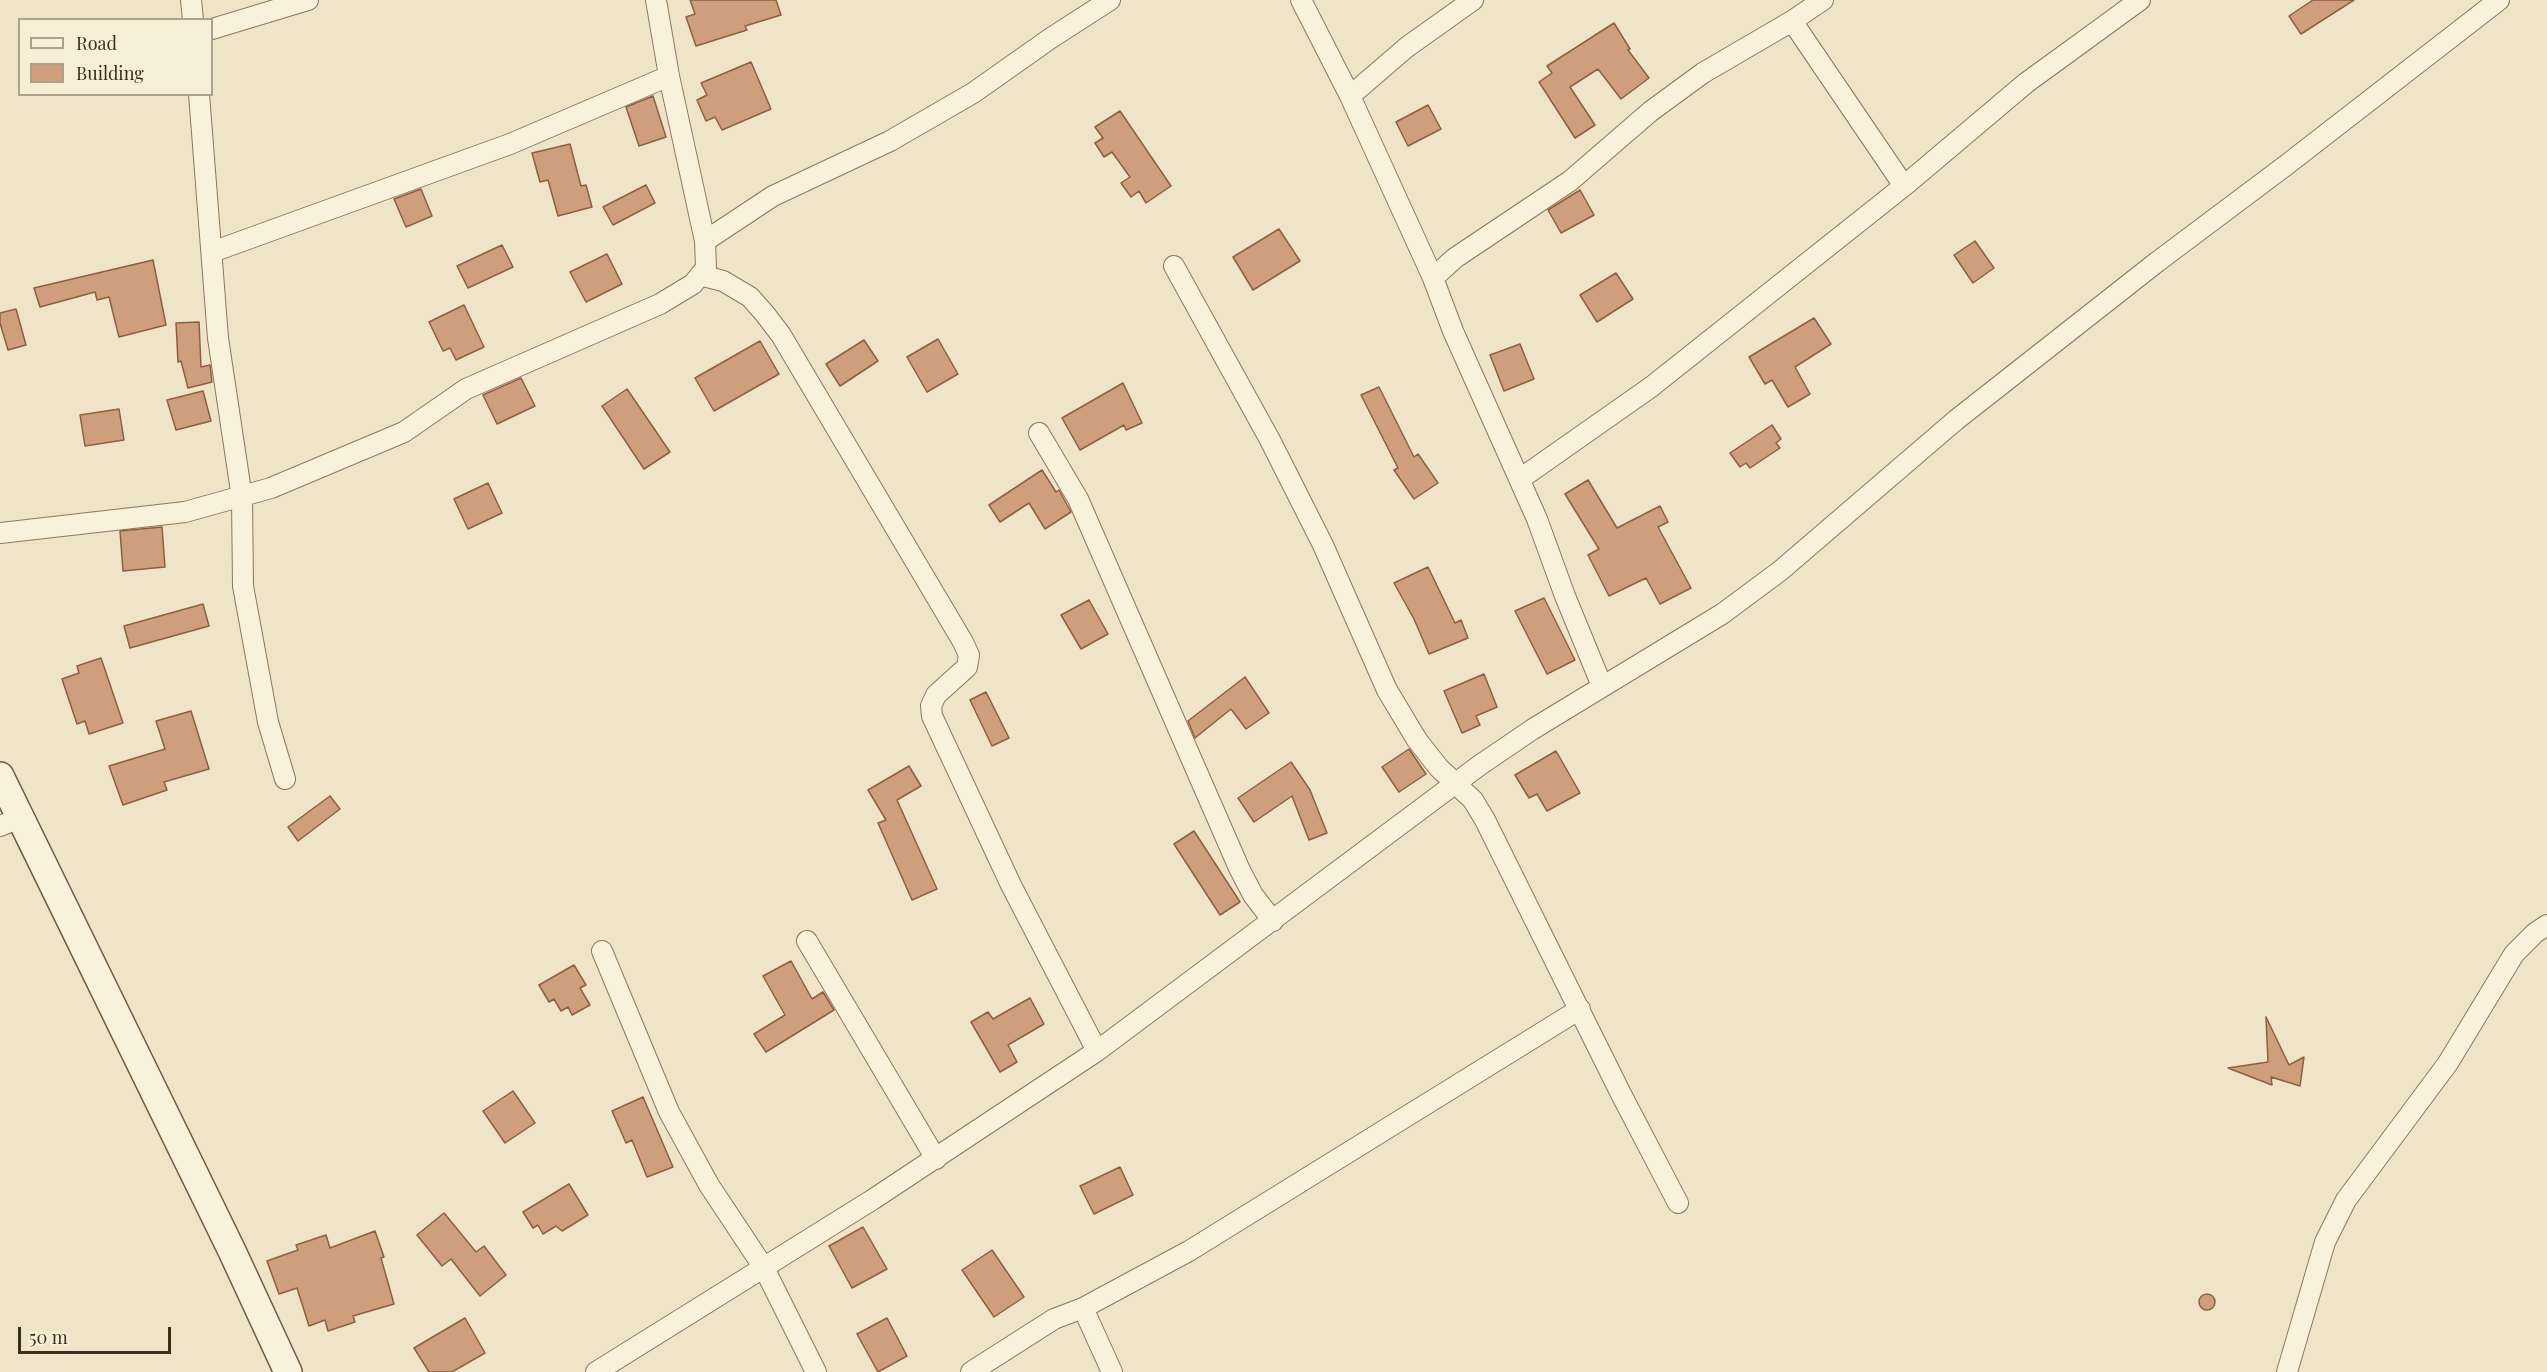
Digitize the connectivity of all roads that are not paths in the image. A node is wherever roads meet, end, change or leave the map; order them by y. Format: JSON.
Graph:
{"nodes":[{"id":1,"x":191,"y":0,"type":"edge"},
{"id":2,"x":308,"y":0,"type":"edge"},
{"id":3,"x":656,"y":0,"type":"edge"},
{"id":4,"x":1110,"y":0,"type":"edge"},
{"id":5,"x":1301,"y":0,"type":"edge"},
{"id":6,"x":1473,"y":0,"type":"edge"},
{"id":7,"x":1823,"y":0,"type":"edge"},
{"id":8,"x":2140,"y":0,"type":"edge"},
{"id":9,"x":2499,"y":0,"type":"edge"},
{"id":10,"x":193,"y":18,"type":"edge"},
{"id":11,"x":1792,"y":21,"type":"junction"},
{"id":12,"x":213,"y":29,"type":"edge"},
{"id":13,"x":669,"y":76,"type":"junction"},
{"id":14,"x":199,"y":96,"type":"edge"},
{"id":15,"x":1350,"y":96,"type":"junction"},
{"id":16,"x":1904,"y":186,"type":"junction"},
{"id":17,"x":705,"y":242,"type":"junction"},
{"id":18,"x":212,"y":252,"type":"junction"},
{"id":19,"x":1174,"y":266,"type":"dead end"},
{"id":20,"x":700,"y":275,"type":"junction"},
{"id":21,"x":1433,"y":278,"type":"junction"},
{"id":22,"x":1039,"y":433,"type":"dead end"},
{"id":23,"x":1520,"y":479,"type":"junction"},
{"id":24,"x":242,"y":498,"type":"junction"},
{"id":25,"x":0,"y":533,"type":"edge"},
{"id":26,"x":1602,"y":686,"type":"junction"},
{"id":27,"x":0,"y":776,"type":"edge"},
{"id":28,"x":285,"y":779,"type":"dead end"},
{"id":29,"x":1455,"y":783,"type":"junction"},
{"id":30,"x":10,"y":822,"type":"edge"},
{"id":31,"x":1273,"y":921,"type":"junction"},
{"id":32,"x":2547,"y":925,"type":"edge"},
{"id":33,"x":807,"y":941,"type":"dead end"},
{"id":34,"x":602,"y":951,"type":"dead end"},
{"id":35,"x":1580,"y":1009,"type":"junction"},
{"id":36,"x":1097,"y":1051,"type":"junction"},
{"id":37,"x":936,"y":1159,"type":"junction"},
{"id":38,"x":1678,"y":1203,"type":"dead end"},
{"id":39,"x":764,"y":1268,"type":"junction"},
{"id":40,"x":1083,"y":1308,"type":"junction"},
{"id":41,"x":288,"y":1372,"type":"edge"},
{"id":42,"x":596,"y":1372,"type":"edge"},
{"id":43,"x":816,"y":1372,"type":"edge"},
{"id":44,"x":971,"y":1372,"type":"edge"},
{"id":45,"x":1112,"y":1372,"type":"edge"},
{"id":46,"x":2287,"y":1372,"type":"edge"}],
"edges":[{"from":1,"to":10,"type":"street"},
{"from":2,"to":12,"type":"street"},
{"from":3,"to":13,"type":"street"},
{"from":4,"to":17,"type":"street"},
{"from":5,"to":15,"type":"street"},
{"from":6,"to":15,"type":"street"},
{"from":7,"to":11,"type":"street"},
{"from":8,"to":16,"type":"street"},
{"from":9,"to":26,"type":"street"},
{"from":11,"to":16,"type":"street"},
{"from":11,"to":21,"type":"street"},
{"from":13,"to":17,"type":"street"},
{"from":13,"to":18,"type":"street"},
{"from":14,"to":18,"type":"street"},
{"from":15,"to":21,"type":"street"},
{"from":16,"to":23,"type":"street"},
{"from":17,"to":20,"type":"street"},
{"from":18,"to":24,"type":"street"},
{"from":19,"to":29,"type":"street"},
{"from":20,"to":24,"type":"street"},
{"from":20,"to":36,"type":"street"},
{"from":21,"to":23,"type":"street"},
{"from":22,"to":31,"type":"street"},
{"from":23,"to":26,"type":"street"},
{"from":24,"to":25,"type":"street"},
{"from":24,"to":28,"type":"street"},
{"from":26,"to":29,"type":"street"},
{"from":27,"to":30,"type":"main road"},
{"from":29,"to":31,"type":"street"},
{"from":29,"to":35,"type":"street"},
{"from":30,"to":41,"type":"main road"},
{"from":31,"to":36,"type":"street"},
{"from":32,"to":46,"type":"street"},
{"from":33,"to":37,"type":"street"},
{"from":34,"to":39,"type":"street"},
{"from":35,"to":38,"type":"street"},
{"from":35,"to":40,"type":"street"},
{"from":36,"to":37,"type":"street"},
{"from":37,"to":39,"type":"street"},
{"from":39,"to":42,"type":"street"},
{"from":39,"to":43,"type":"street"},
{"from":40,"to":44,"type":"street"},
{"from":40,"to":45,"type":"street"}]}
